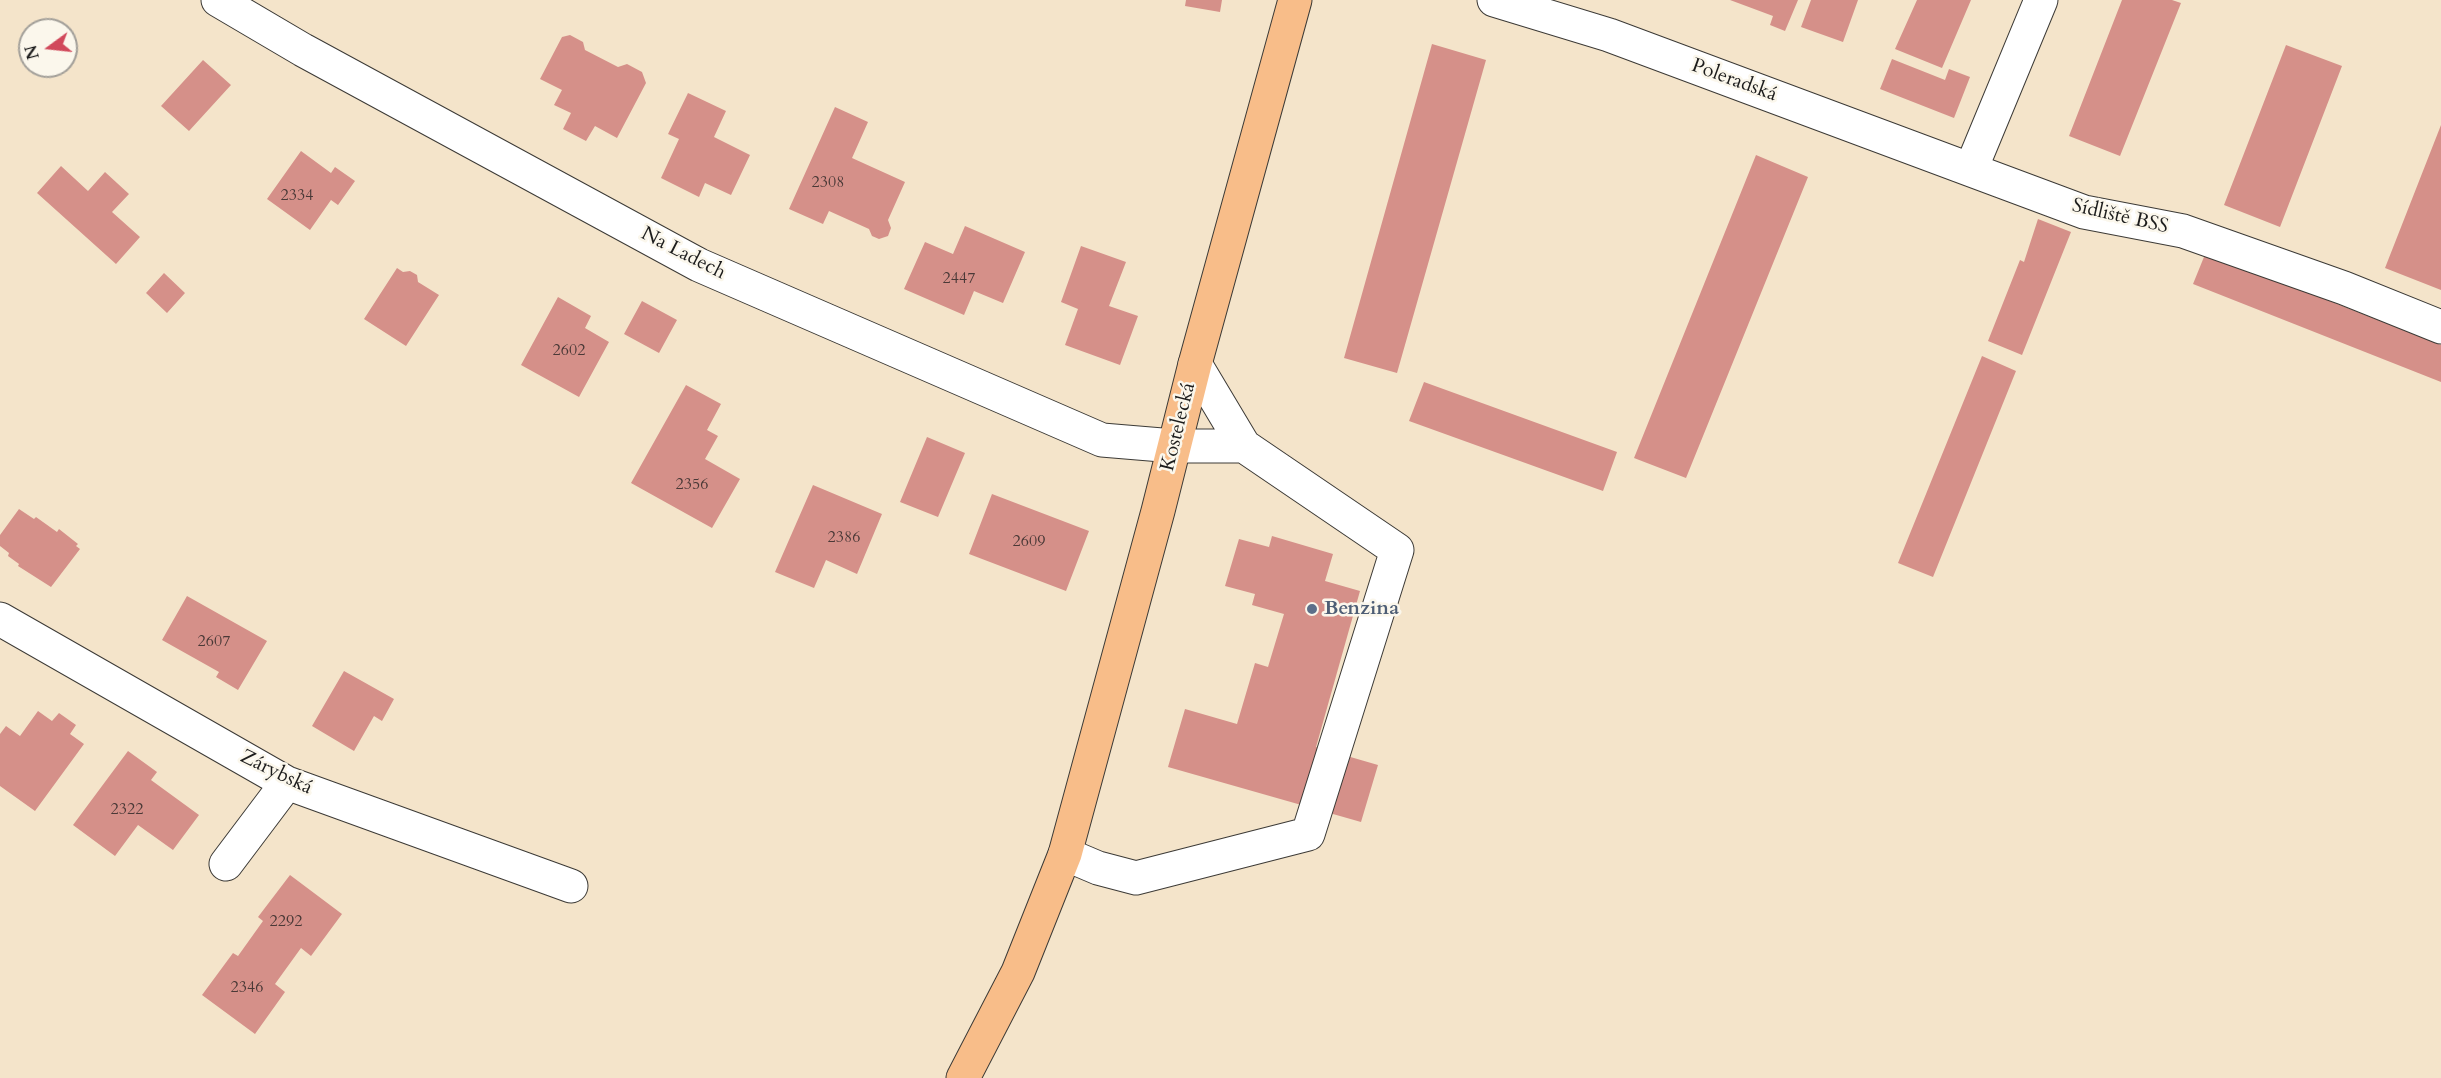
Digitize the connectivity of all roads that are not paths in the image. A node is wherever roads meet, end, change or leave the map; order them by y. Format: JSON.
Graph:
{"nodes":[{"id":1,"x":218,"y":0,"type":"edge"},
{"id":2,"x":1294,"y":0,"type":"edge"},
{"id":3,"x":1494,"y":0,"type":"edge"},
{"id":4,"x":2041,"y":0,"type":"edge"},
{"id":5,"x":1971,"y":169,"type":"junction"},
{"id":6,"x":2441,"y":327,"type":"edge"},
{"id":7,"x":1195,"y":364,"type":"junction"},
{"id":8,"x":1174,"y":446,"type":"junction"},
{"id":9,"x":1244,"y":446,"type":"junction"},
{"id":10,"x":0,"y":619,"type":"edge"},
{"id":11,"x":287,"y":783,"type":"junction"},
{"id":12,"x":1065,"y":854,"type":"junction"},
{"id":13,"x":226,"y":864,"type":"dead end"},
{"id":14,"x":571,"y":886,"type":"dead end"},
{"id":15,"x":963,"y":1078,"type":"edge"}],
"edges":[{"from":1,"to":8,"type":"street","name":"Na Ladech"},
{"from":2,"to":7,"type":"main road","name":"Kostelecká"},
{"from":3,"to":5,"type":"street","name":"Poleradská"},
{"from":4,"to":5,"type":"street"},
{"from":5,"to":6,"type":"street","name":"Sídliště BSS"},
{"from":7,"to":8,"type":"main road","name":"Kostelecká"},
{"from":7,"to":9,"type":"street"},
{"from":8,"to":9,"type":"street","name":"Na Ladech"},
{"from":8,"to":12,"type":"main road","name":"Kostelecká"},
{"from":9,"to":12,"type":"street"},
{"from":10,"to":11,"type":"street","name":"Zárybská"},
{"from":11,"to":13,"type":"street"},
{"from":11,"to":14,"type":"street","name":"Zárybská"},
{"from":12,"to":15,"type":"main road","name":"Kostelecká"}]}
